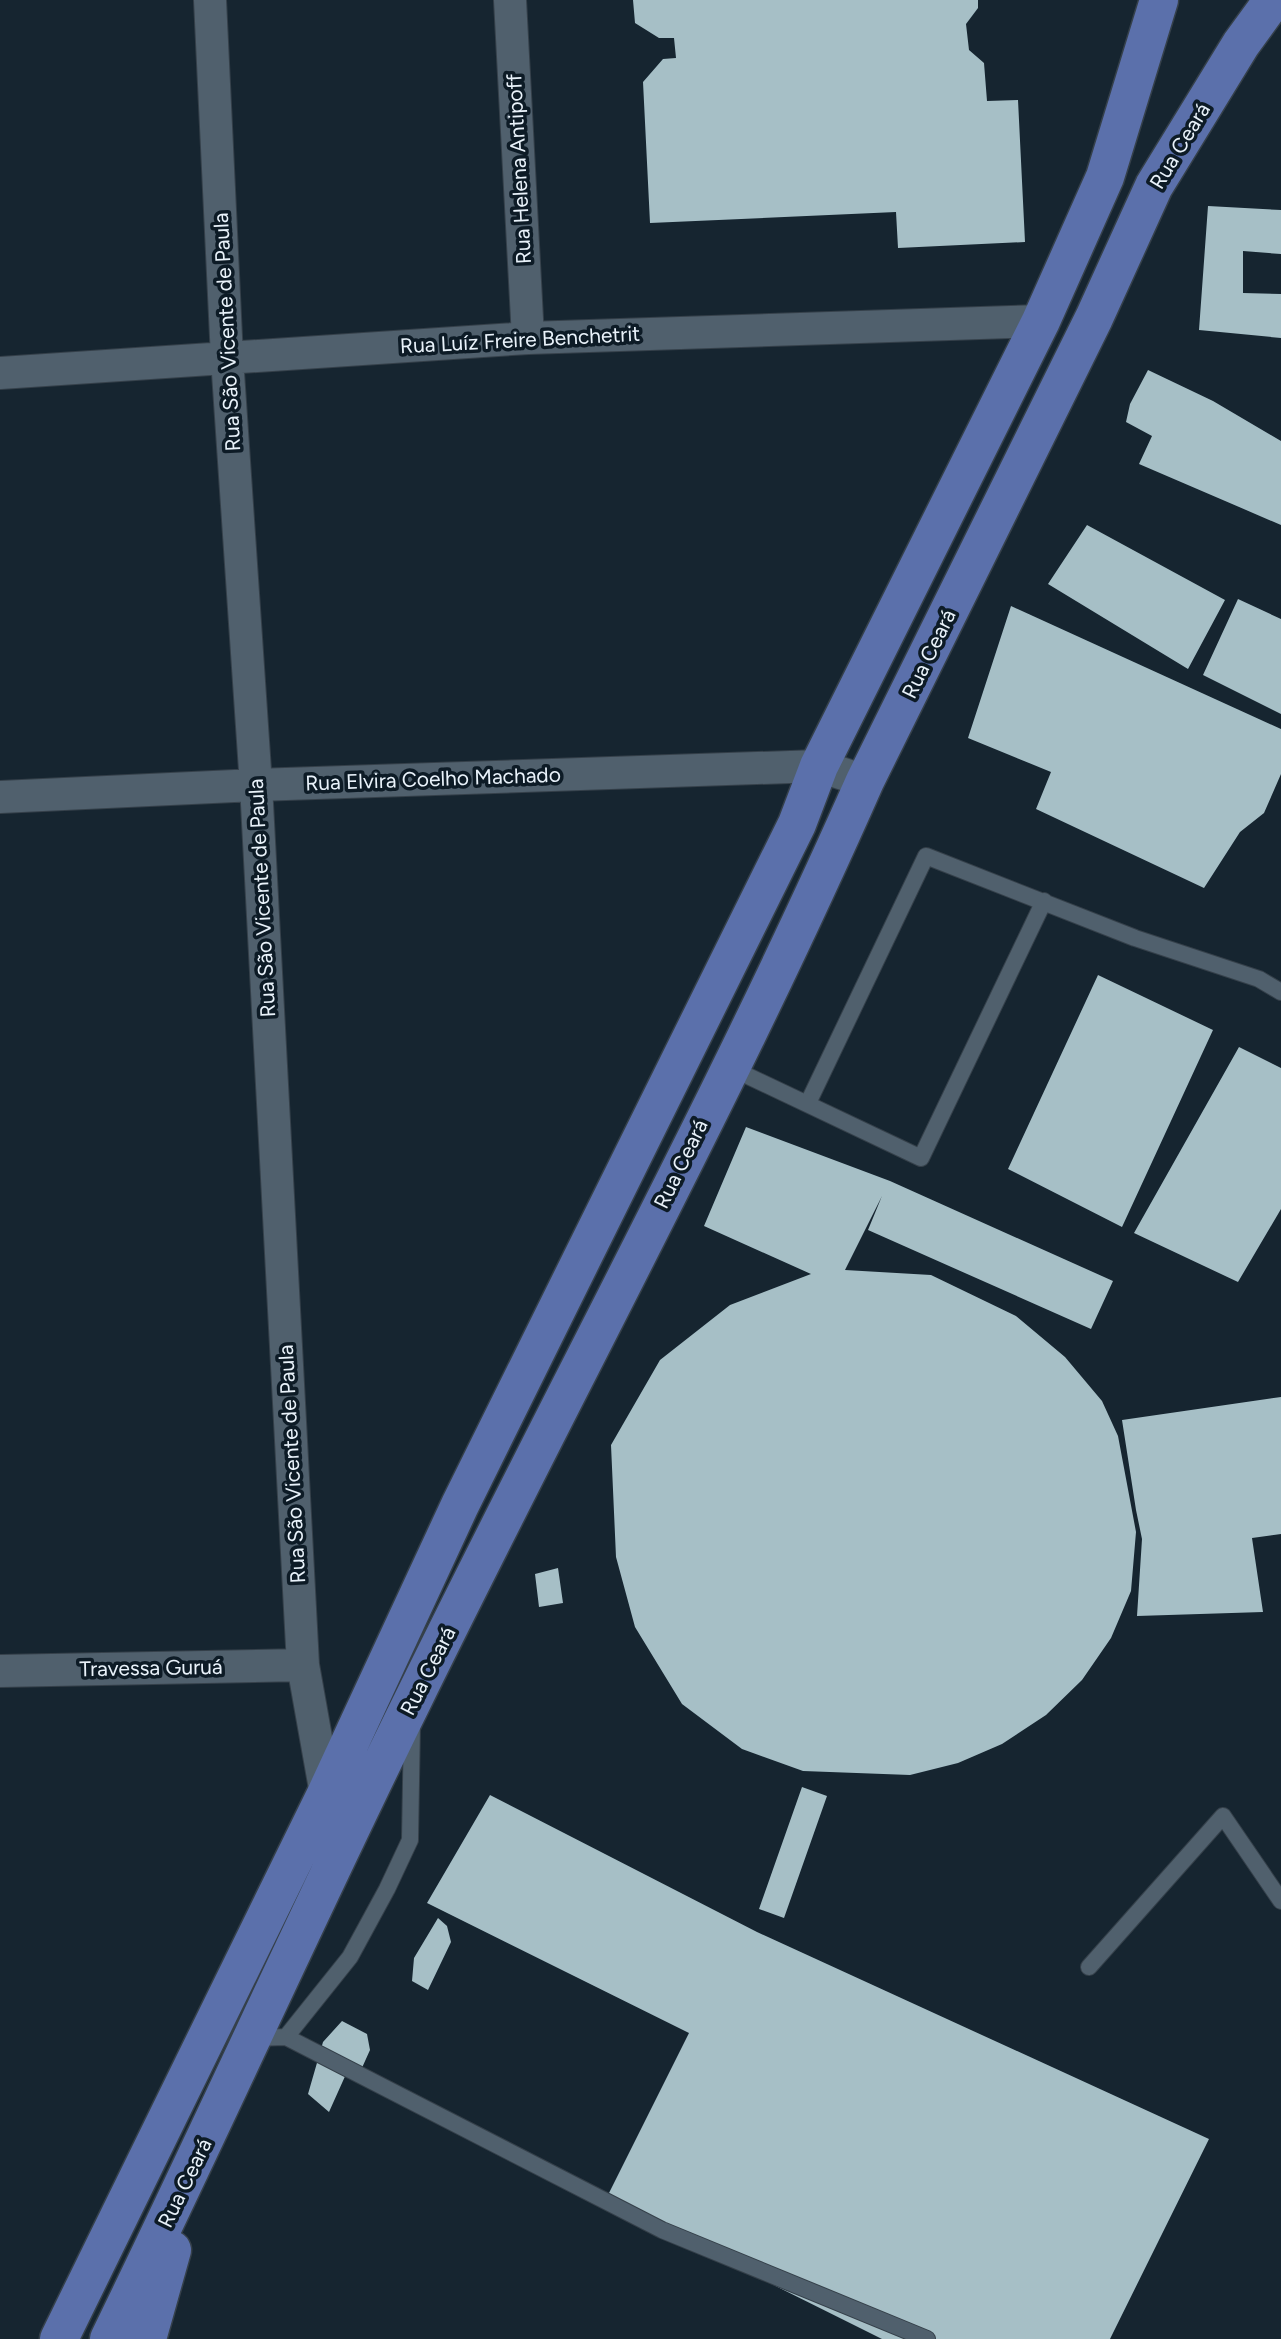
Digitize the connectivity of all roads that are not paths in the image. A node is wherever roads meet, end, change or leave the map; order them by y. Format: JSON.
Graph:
{"nodes":[{"id":1,"x":210,"y":0,"type":"edge"},
{"id":2,"x":510,"y":0,"type":"edge"},
{"id":3,"x":1159,"y":0,"type":"edge"},
{"id":4,"x":1244,"y":0,"type":"edge"},
{"id":5,"x":1273,"y":0,"type":"edge"},
{"id":6,"x":1241,"y":44,"type":"junction"},
{"id":7,"x":1041,"y":321,"type":"junction"},
{"id":8,"x":528,"y":338,"type":"junction"},
{"id":9,"x":227,"y":358,"type":"junction"},
{"id":10,"x":0,"y":373,"type":"edge"},
{"id":11,"x":819,"y":766,"type":"junction"},
{"id":12,"x":864,"y":781,"type":"junction"},
{"id":13,"x":256,"y":785,"type":"junction"},
{"id":14,"x":0,"y":797,"type":"edge"},
{"id":15,"x":1044,"y":901,"type":"junction"},
{"id":16,"x":1281,"y":992,"type":"edge"},
{"id":17,"x":729,"y":1068,"type":"junction"},
{"id":18,"x":808,"y":1103,"type":"junction"},
{"id":19,"x":303,"y":1665,"type":"junction"},
{"id":20,"x":0,"y":1671,"type":"edge"},
{"id":21,"x":411,"y":1703,"type":"junction"},
{"id":22,"x":326,"y":1794,"type":"junction"},
{"id":23,"x":1281,"y":1900,"type":"edge"},
{"id":24,"x":1089,"y":1967,"type":"dead end"},
{"id":25,"x":270,"y":2038,"type":"junction"},
{"id":26,"x":196,"y":2162,"type":"junction"},
{"id":27,"x":60,"y":2339,"type":"edge"},
{"id":28,"x":109,"y":2339,"type":"edge"},
{"id":29,"x":147,"y":2339,"type":"edge"},
{"id":30,"x":927,"y":2339,"type":"edge"}],
"edges":[{"from":1,"to":9,"type":"street","name":"Rua São Vicente de Paula"},
{"from":2,"to":8,"type":"street","name":"Rua Helena Antipoff"},
{"from":3,"to":7,"type":"main road","name":"Rua Ceará"},
{"from":4,"to":6,"type":"main road"},
{"from":5,"to":6,"type":"main road","name":"Rua Ceará"},
{"from":6,"to":12,"type":"main road","name":"Rua Ceará"},
{"from":7,"to":8,"type":"street","name":"Rua Luíz Freire Benchetrit"},
{"from":7,"to":11,"type":"main road","name":"Rua Ceará"},
{"from":8,"to":9,"type":"street","name":"Rua Luíz Freire Benchetrit"},
{"from":9,"to":10,"type":"street","name":"Rua Luíz Freire Benchetrit"},
{"from":9,"to":13,"type":"street","name":"Rua São Vicente de Paula"},
{"from":11,"to":12,"type":"street","name":"Rua Elvira Coelho Machado"},
{"from":11,"to":13,"type":"street","name":"Rua Elvira Coelho Machado"},
{"from":11,"to":22,"type":"main road","name":"Rua Ceará"},
{"from":12,"to":17,"type":"main road","name":"Rua Ceará"},
{"from":13,"to":14,"type":"street","name":"Rua Elvira Coelho Machado"},
{"from":13,"to":19,"type":"street","name":"Rua São Vicente de Paula"},
{"from":15,"to":16,"type":"lane"},
{"from":15,"to":18,"type":"lane"},
{"from":15,"to":18,"type":"lane"},
{"from":17,"to":18,"type":"lane"},
{"from":17,"to":21,"type":"main road","name":"Rua Ceará"},
{"from":19,"to":20,"type":"street","name":"Travessa Guruá"},
{"from":19,"to":22,"type":"street","name":"Rua São Vicente de Paula"},
{"from":21,"to":25,"type":"main road","name":"Rua Ceará"},
{"from":21,"to":25,"type":"lane"},
{"from":22,"to":27,"type":"main road","name":"Rua Ceará"},
{"from":23,"to":24,"type":"lane"},
{"from":25,"to":26,"type":"main road","name":"Rua Ceará"},
{"from":25,"to":30,"type":"lane"},
{"from":26,"to":28,"type":"main road","name":"Rua Ceará"},
{"from":26,"to":29,"type":"main road"}]}
